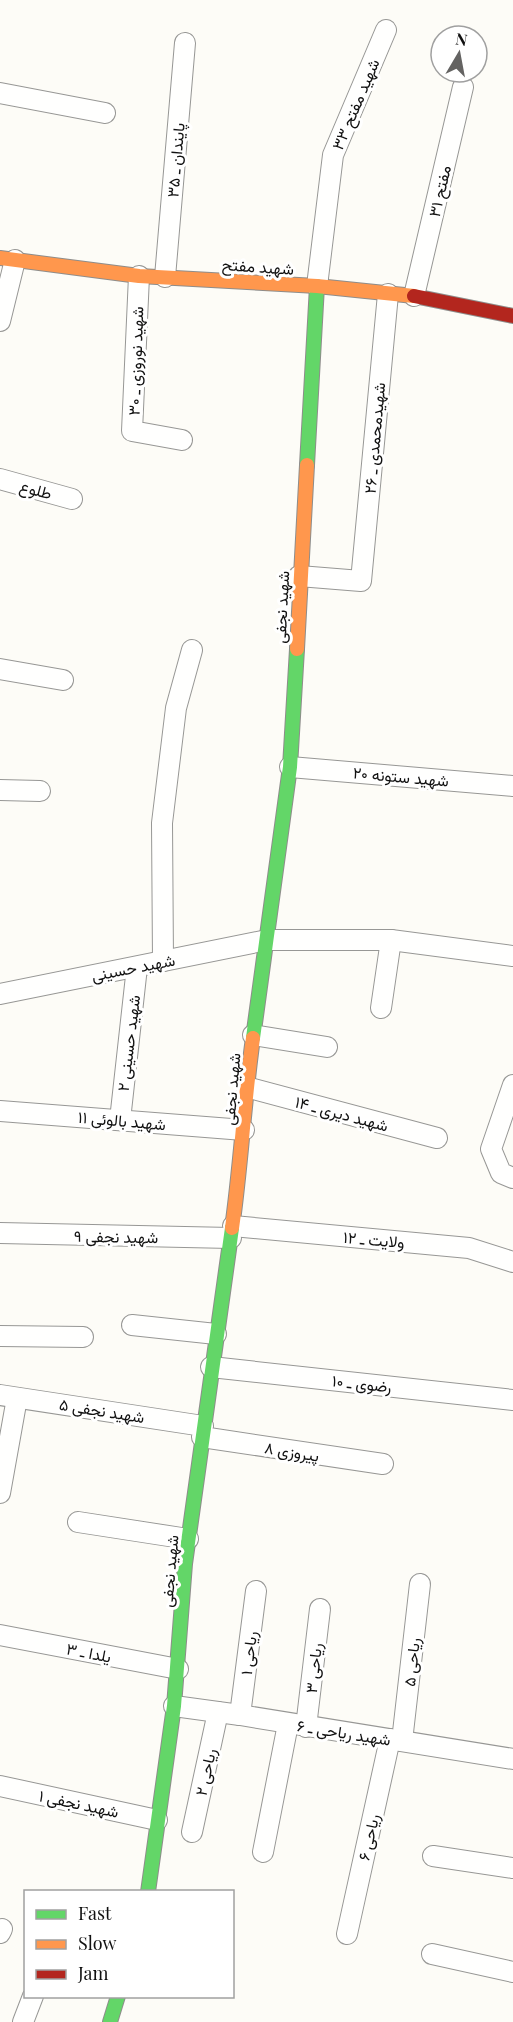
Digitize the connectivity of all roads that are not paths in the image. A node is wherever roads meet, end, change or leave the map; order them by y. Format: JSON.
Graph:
{"nodes":[{"id":1,"x":386,"y":30,"type":"dead end"},
{"id":2,"x":185,"y":43,"type":"dead end"},
{"id":3,"x":463,"y":87,"type":"dead end"},
{"id":4,"x":0,"y":93,"type":"edge"},
{"id":5,"x":105,"y":113,"type":"dead end"},
{"id":6,"x":8,"y":259,"type":"edge"},
{"id":7,"x":139,"y":276,"type":"junction"},
{"id":8,"x":165,"y":277,"type":"junction"},
{"id":9,"x":317,"y":286,"type":"junction"},
{"id":10,"x":388,"y":294,"type":"junction"},
{"id":11,"x":414,"y":296,"type":"junction"},
{"id":12,"x":513,"y":316,"type":"edge"},
{"id":13,"x":0,"y":321,"type":"edge"},
{"id":14,"x":182,"y":440,"type":"dead end"},
{"id":15,"x":0,"y":479,"type":"edge"},
{"id":16,"x":72,"y":499,"type":"dead end"},
{"id":17,"x":299,"y":576,"type":"junction"},
{"id":18,"x":192,"y":650,"type":"dead end"},
{"id":19,"x":0,"y":669,"type":"edge"},
{"id":20,"x":63,"y":680,"type":"dead end"},
{"id":21,"x":290,"y":767,"type":"junction"},
{"id":22,"x":513,"y":786,"type":"edge"},
{"id":23,"x":0,"y":790,"type":"edge"},
{"id":24,"x":40,"y":791,"type":"dead end"},
{"id":25,"x":267,"y":940,"type":"junction"},
{"id":26,"x":391,"y":940,"type":"junction"},
{"id":27,"x":513,"y":956,"type":"edge"},
{"id":28,"x":163,"y":961,"type":"junction"},
{"id":29,"x":137,"y":967,"type":"junction"},
{"id":30,"x":0,"y":994,"type":"edge"},
{"id":31,"x":381,"y":1008,"type":"dead end"},
{"id":32,"x":254,"y":1035,"type":"junction"},
{"id":33,"x":327,"y":1047,"type":"dead end"},
{"id":34,"x":513,"y":1085,"type":"edge"},
{"id":35,"x":246,"y":1087,"type":"junction"},
{"id":36,"x":0,"y":1111,"type":"edge"},
{"id":37,"x":120,"y":1120,"type":"junction"},
{"id":38,"x":244,"y":1131,"type":"junction"},
{"id":39,"x":437,"y":1138,"type":"dead end"},
{"id":40,"x":507,"y":1175,"type":"edge"},
{"id":41,"x":232,"y":1232,"type":"junction"},
{"id":42,"x":0,"y":1233,"type":"edge"},
{"id":43,"x":513,"y":1262,"type":"edge"},
{"id":44,"x":132,"y":1324,"type":"dead end"},
{"id":45,"x":216,"y":1334,"type":"junction"},
{"id":46,"x":0,"y":1336,"type":"edge"},
{"id":47,"x":83,"y":1337,"type":"dead end"},
{"id":48,"x":211,"y":1367,"type":"junction"},
{"id":49,"x":8,"y":1397,"type":"edge"},
{"id":50,"x":513,"y":1400,"type":"edge"},
{"id":51,"x":203,"y":1431,"type":"junction"},
{"id":52,"x":383,"y":1464,"type":"dead end"},
{"id":53,"x":0,"y":1493,"type":"edge"},
{"id":54,"x":78,"y":1522,"type":"dead end"},
{"id":55,"x":188,"y":1539,"type":"junction"},
{"id":56,"x":420,"y":1584,"type":"dead end"},
{"id":57,"x":256,"y":1591,"type":"dead end"},
{"id":58,"x":320,"y":1609,"type":"dead end"},
{"id":59,"x":0,"y":1635,"type":"edge"},
{"id":60,"x":178,"y":1670,"type":"junction"},
{"id":61,"x":174,"y":1706,"type":"junction"},
{"id":62,"x":218,"y":1712,"type":"junction"},
{"id":63,"x":240,"y":1715,"type":"junction"},
{"id":64,"x":297,"y":1725,"type":"junction"},
{"id":65,"x":396,"y":1740,"type":"junction"},
{"id":66,"x":513,"y":1760,"type":"edge"},
{"id":67,"x":0,"y":1786,"type":"edge"},
{"id":68,"x":157,"y":1820,"type":"junction"},
{"id":69,"x":192,"y":1832,"type":"dead end"},
{"id":70,"x":263,"y":1852,"type":"dead end"},
{"id":71,"x":433,"y":1856,"type":"dead end"},
{"id":72,"x":513,"y":1868,"type":"edge"},
{"id":73,"x":148,"y":1890,"type":"edge"},
{"id":74,"x":347,"y":1934,"type":"dead end"},
{"id":75,"x":432,"y":1954,"type":"dead end"},
{"id":76,"x":513,"y":1972,"type":"edge"},
{"id":77,"x":32,"y":1998,"type":"edge"},
{"id":78,"x":117,"y":1998,"type":"edge"},
{"id":79,"x":23,"y":2022,"type":"edge"},
{"id":80,"x":110,"y":2022,"type":"edge"}],
"edges":[{"from":1,"to":9,"type":"street","name":"شهید مفتح ۳۳"},
{"from":2,"to":8,"type":"street","name":"پایندان ـ ۳۵"},
{"from":3,"to":11,"type":"street","name":"مفتح ۳۱"},
{"from":4,"to":5,"type":"street"},
{"from":6,"to":7,"type":"street","name":"شهید مفتح"},
{"from":6,"to":13,"type":"street"},
{"from":7,"to":8,"type":"street","name":"شهید مفتح"},
{"from":7,"to":14,"type":"street","name":"شهید نوروزی ـ ۳۰"},
{"from":8,"to":9,"type":"street","name":"شهید مفتح"},
{"from":9,"to":10,"type":"street","name":"شهید مفتح"},
{"from":9,"to":17,"type":"street","name":"شهید نجفی"},
{"from":10,"to":11,"type":"street","name":"شهید مفتح"},
{"from":10,"to":17,"type":"street","name":"شهیدمحمدی ـ ۲۶"},
{"from":11,"to":12,"type":"street","name":"شهید مفتح"},
{"from":15,"to":16,"type":"street","name":"طلوع"},
{"from":17,"to":21,"type":"street","name":"شهید نجفی"},
{"from":18,"to":28,"type":"street"},
{"from":19,"to":20,"type":"street"},
{"from":21,"to":22,"type":"street","name":"شهید ستونه ۲۰"},
{"from":21,"to":25,"type":"street","name":"شهید نجفی"},
{"from":23,"to":24,"type":"street"},
{"from":25,"to":26,"type":"street","name":"شهید حسینی"},
{"from":25,"to":28,"type":"street","name":"شهید حسینی"},
{"from":25,"to":32,"type":"street","name":"شهید نجفی"},
{"from":26,"to":27,"type":"street","name":"شهید حسینی"},
{"from":26,"to":31,"type":"street"},
{"from":28,"to":29,"type":"street","name":"شهید حسینی"},
{"from":29,"to":30,"type":"street","name":"شهید حسینی"},
{"from":29,"to":37,"type":"street","name":"شهید حسینی ۲"},
{"from":32,"to":33,"type":"street"},
{"from":32,"to":35,"type":"street","name":"شهید نجفی"},
{"from":34,"to":40,"type":"street"},
{"from":35,"to":38,"type":"street","name":"شهید نجفی"},
{"from":35,"to":39,"type":"street","name":"شهید دیری ـ ۱۴"},
{"from":36,"to":37,"type":"street","name":"شهید بالوئی ۱۱"},
{"from":37,"to":38,"type":"street","name":"شهید بالوئی ۱۱"},
{"from":38,"to":41,"type":"street","name":"شهید نجفی"},
{"from":41,"to":42,"type":"street","name":"شهید نجفی ۹"},
{"from":41,"to":43,"type":"street","name":"ولایت ـ ۱۲"},
{"from":41,"to":45,"type":"street","name":"شهید نجفی"},
{"from":44,"to":45,"type":"street"},
{"from":45,"to":48,"type":"street","name":"شهید نجفی"},
{"from":46,"to":47,"type":"street"},
{"from":48,"to":50,"type":"street","name":"رضوی ـ ۱۰"},
{"from":48,"to":51,"type":"street","name":"شهید نجفی"},
{"from":49,"to":51,"type":"street","name":"شهید نجفی ۵"},
{"from":49,"to":53,"type":"street"},
{"from":51,"to":52,"type":"street","name":"پیروزی ۸"},
{"from":51,"to":55,"type":"street","name":"شهید نجفی"},
{"from":54,"to":55,"type":"street"},
{"from":55,"to":60,"type":"street","name":"شهید نجفی"},
{"from":56,"to":65,"type":"street","name":"ریاحی ۵"},
{"from":57,"to":63,"type":"street","name":"ریاحی ۱"},
{"from":58,"to":64,"type":"street","name":"ریاحی ۳"},
{"from":59,"to":60,"type":"street","name":"یلدا ـ ۳"},
{"from":60,"to":61,"type":"street","name":"شهید نجفی"},
{"from":61,"to":62,"type":"street","name":"شهید ریاحی ـ ۶"},
{"from":61,"to":68,"type":"street","name":"شهید نجفی"},
{"from":62,"to":63,"type":"street","name":"شهید ریاحی ـ ۶"},
{"from":62,"to":69,"type":"street","name":"ریاحی ۲"},
{"from":63,"to":64,"type":"street","name":"شهید ریاحی ـ ۶"},
{"from":64,"to":65,"type":"street","name":"شهید ریاحی ـ ۶"},
{"from":64,"to":70,"type":"street","name":"ریاحی ۳"},
{"from":65,"to":66,"type":"street","name":"شهید ریاحی ـ ۶"},
{"from":65,"to":74,"type":"street","name":"ریاحی ۶"},
{"from":67,"to":68,"type":"street","name":"شهید نجفی ۱"},
{"from":68,"to":73,"type":"street","name":"شهید نجفی"},
{"from":71,"to":72,"type":"street"},
{"from":75,"to":76,"type":"street"},
{"from":77,"to":79,"type":"street"},
{"from":78,"to":80,"type":"street"}]}
